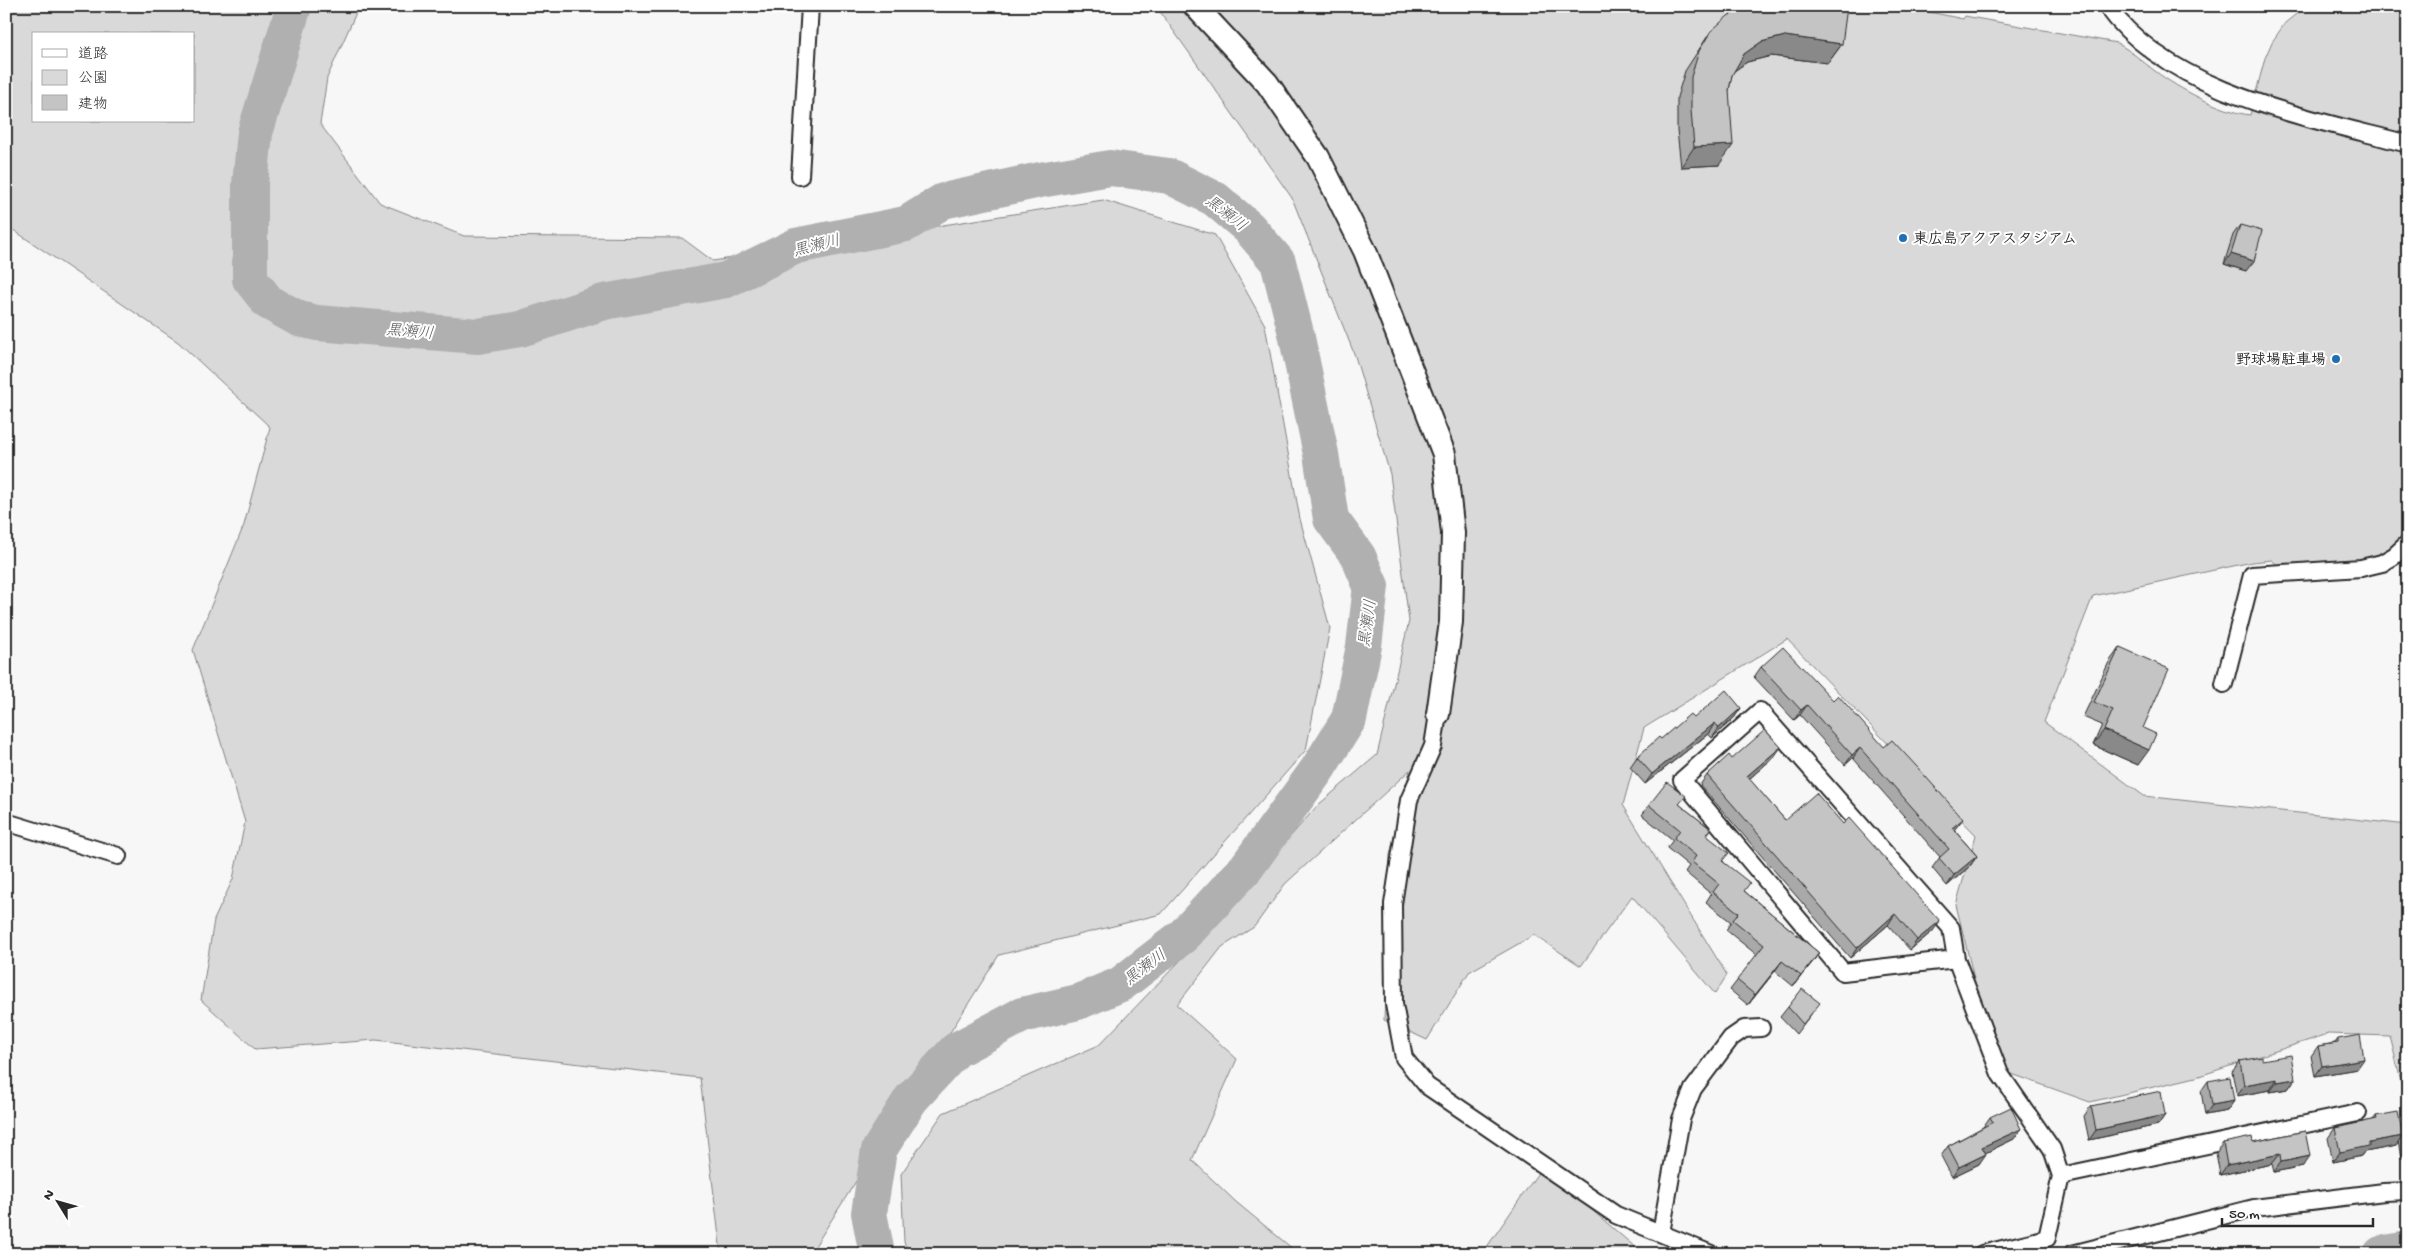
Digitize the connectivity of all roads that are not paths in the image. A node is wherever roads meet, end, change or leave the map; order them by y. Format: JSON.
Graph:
{"nodes":[{"id":1,"x":810,"y":6,"type":"edge"},
{"id":2,"x":1195,"y":6,"type":"edge"},
{"id":3,"x":2107,"y":6,"type":"edge"},
{"id":4,"x":2408,"y":144,"type":"edge"},
{"id":5,"x":800,"y":176,"type":"dead end"},
{"id":6,"x":2408,"y":543,"type":"edge"},
{"id":7,"x":2224,"y":684,"type":"dead end"},
{"id":8,"x":1438,"y":714,"type":"joint"},
{"id":9,"x":6,"y":822,"type":"edge"},
{"id":10,"x":118,"y":856,"type":"dead end"},
{"id":11,"x":1956,"y":958,"type":"junction"},
{"id":12,"x":1761,"y":1028,"type":"dead end"},
{"id":13,"x":2358,"y":1113,"type":"dead end"},
{"id":14,"x":2061,"y":1176,"type":"junction"},
{"id":15,"x":2408,"y":1192,"type":"edge"},
{"id":16,"x":1661,"y":1233,"type":"junction"},
{"id":17,"x":1712,"y":1254,"type":"edge"},
{"id":18,"x":1982,"y":1254,"type":"edge"},
{"id":19,"x":2072,"y":1254,"type":"edge"}],
"edges":[{"from":1,"to":5,"type":"street"},
{"from":2,"to":8,"type":"street"},
{"from":3,"to":4,"type":"street"},
{"from":6,"to":7,"type":"street"},
{"from":8,"to":16,"type":"street"},
{"from":9,"to":10,"type":"street"},
{"from":11,"to":11,"type":"street"},
{"from":11,"to":14,"type":"street"},
{"from":12,"to":16,"type":"street"},
{"from":13,"to":14,"type":"street"},
{"from":14,"to":18,"type":"street"},
{"from":15,"to":19,"type":"street"},
{"from":16,"to":17,"type":"street"}]}
